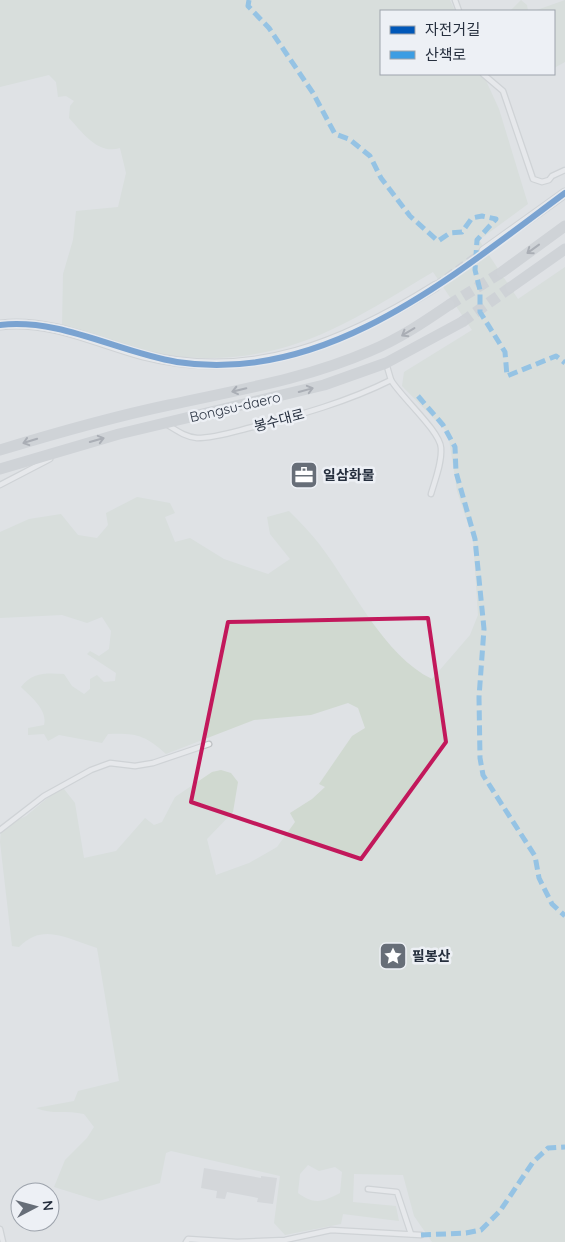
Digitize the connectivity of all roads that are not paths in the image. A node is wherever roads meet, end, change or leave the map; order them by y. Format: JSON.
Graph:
{"nodes":[{"id":1,"x":484,"y":75,"type":"edge"},
{"id":2,"x":565,"y":170,"type":"edge"},
{"id":3,"x":565,"y":192,"type":"edge"},
{"id":4,"x":565,"y":226,"type":"edge"},
{"id":5,"x":565,"y":249,"type":"edge"},
{"id":6,"x":484,"y":252,"type":"tunnel mouth"},
{"id":7,"x":502,"y":272,"type":"tunnel mouth"},
{"id":8,"x":436,"y":286,"type":"tunnel mouth"},
{"id":9,"x":511,"y":287,"type":"tunnel mouth"},
{"id":10,"x":449,"y":305,"type":"tunnel mouth"},
{"id":11,"x":462,"y":322,"type":"tunnel mouth"},
{"id":12,"x":0,"y":325,"type":"edge"},
{"id":13,"x":386,"y":363,"type":"junction"},
{"id":14,"x":391,"y":380,"type":"junction"},
{"id":15,"x":165,"y":423,"type":"junction"},
{"id":16,"x":73,"y":447,"type":"junction"},
{"id":17,"x":0,"y":450,"type":"edge"},
{"id":18,"x":0,"y":469,"type":"edge"},
{"id":19,"x":0,"y":485,"type":"edge"},
{"id":20,"x":431,"y":494,"type":"dead end"},
{"id":21,"x":209,"y":744,"type":"dead end"},
{"id":22,"x":0,"y":830,"type":"edge"},
{"id":23,"x":368,"y":1189,"type":"dead end"},
{"id":24,"x":0,"y":1229,"type":"edge"},
{"id":25,"x":411,"y":1234,"type":"junction"},
{"id":26,"x":421,"y":1235,"type":"dead end"},
{"id":27,"x":3,"y":1242,"type":"edge"},
{"id":28,"x":186,"y":1242,"type":"edge"}],
"edges":[{"from":1,"to":2,"type":"lane"},
{"from":3,"to":6,"type":"street"},
{"from":4,"to":7,"type":"main road","one_way":true},
{"from":5,"to":9,"type":"main road"},
{"from":8,"to":12,"type":"street"},
{"from":10,"to":17,"type":"main road","name":"Bongsu-daero","one_way":true},
{"from":11,"to":13,"type":"main road","name":"Bongsu-daero"},
{"from":13,"to":14,"type":"lane"},
{"from":15,"to":13,"type":"main road","name":"Bongsu-daero","one_way":true},
{"from":14,"to":15,"type":"lane","name":"봉수대로"},
{"from":14,"to":20,"type":"lane"},
{"from":16,"to":15,"type":"main road","name":"Bongsu-daero","one_way":true},
{"from":16,"to":18,"type":"main road","name":"Bongsu-daero"},
{"from":16,"to":19,"type":"lane"},
{"from":21,"to":22,"type":"lane"},
{"from":23,"to":25,"type":"lane"},
{"from":24,"to":27,"type":"lane"},
{"from":25,"to":26,"type":"lane"},
{"from":25,"to":28,"type":"lane"}]}
